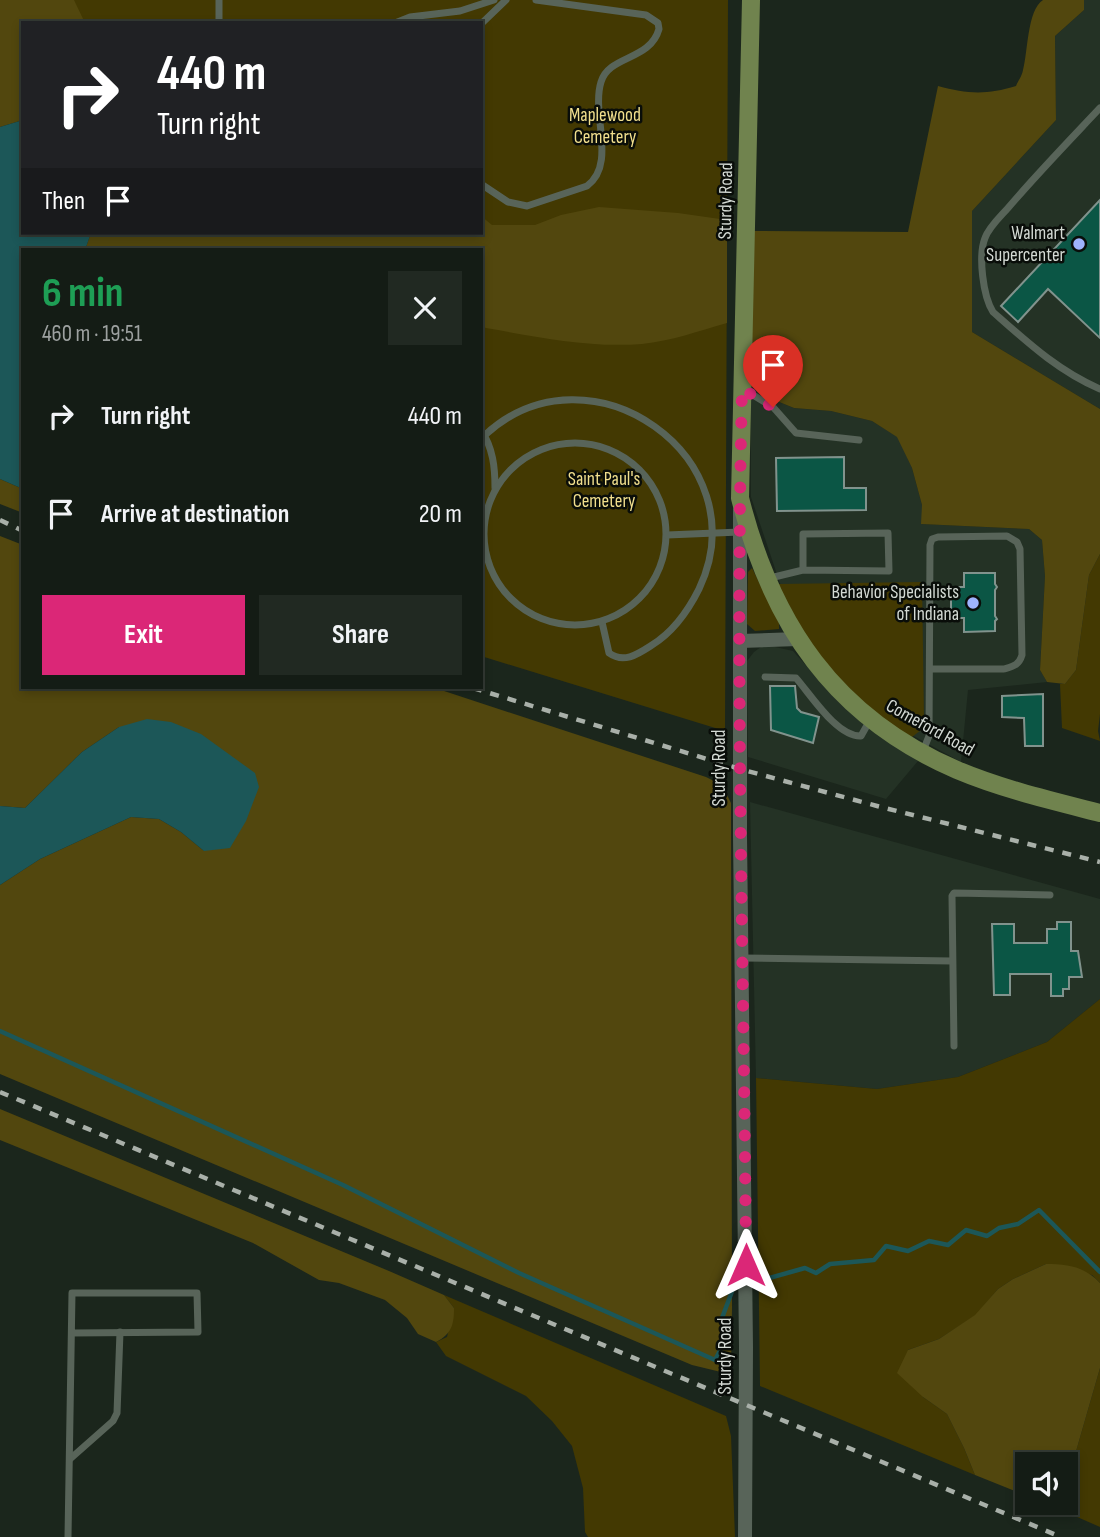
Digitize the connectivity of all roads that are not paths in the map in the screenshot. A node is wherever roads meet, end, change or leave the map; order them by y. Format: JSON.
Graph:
{"nodes":[{"id":1,"x":219,"y":0,"type":"edge"},
{"id":2,"x":494,"y":0,"type":"edge"},
{"id":3,"x":506,"y":0,"type":"edge"},
{"id":4,"x":536,"y":0,"type":"edge"},
{"id":5,"x":751,"y":0,"type":"edge"},
{"id":6,"x":219,"y":21,"type":"edge"},
{"id":7,"x":401,"y":21,"type":"edge"},
{"id":8,"x":483,"y":22,"type":"edge"},
{"id":9,"x":1100,"y":108,"type":"edge"},
{"id":10,"x":483,"y":185,"type":"edge"},
{"id":11,"x":742,"y":389,"type":"junction"},
{"id":12,"x":1100,"y":389,"type":"edge"},
{"id":13,"x":483,"y":433,"type":"edge"},
{"id":14,"x":859,"y":440,"type":"dead end"},
{"id":15,"x":495,"y":488,"type":"junction"},
{"id":16,"x":740,"y":498,"type":"junction"},
{"id":17,"x":483,"y":524,"type":"edge"},
{"id":18,"x":740,"y":532,"type":"junction"},
{"id":19,"x":711,"y":533,"type":"junction"},
{"id":20,"x":667,"y":535,"type":"junction"},
{"id":21,"x":803,"y":570,"type":"junction"},
{"id":22,"x":766,"y":579,"type":"junction"},
{"id":23,"x":602,"y":622,"type":"junction"},
{"id":24,"x":798,"y":639,"type":"junction"},
{"id":25,"x":740,"y":641,"type":"junction"},
{"id":26,"x":930,"y":669,"type":"junction"},
{"id":27,"x":765,"y":677,"type":"dead end"},
{"id":28,"x":870,"y":719,"type":"junction"},
{"id":29,"x":922,"y":752,"type":"junction"},
{"id":30,"x":1100,"y":813,"type":"edge"},
{"id":31,"x":1050,"y":895,"type":"dead end"},
{"id":32,"x":743,"y":958,"type":"junction"},
{"id":33,"x":952,"y":961,"type":"junction"},
{"id":34,"x":954,"y":1046,"type":"dead end"},
{"id":35,"x":120,"y":1332,"type":"junction"},
{"id":36,"x":72,"y":1333,"type":"junction"},
{"id":37,"x":70,"y":1459,"type":"junction"},
{"id":38,"x":68,"y":1537,"type":"edge"},
{"id":39,"x":745,"y":1537,"type":"edge"}],
"edges":[{"from":1,"to":6,"type":"lane"},
{"from":2,"to":7,"type":"lane"},
{"from":3,"to":8,"type":"lane"},
{"from":4,"to":10,"type":"lane"},
{"from":5,"to":11,"type":"street","name":"Sturdy Road"},
{"from":9,"to":12,"type":"lane"},
{"from":11,"to":14,"type":"lane"},
{"from":11,"to":16,"type":"street","name":"Sturdy Road"},
{"from":13,"to":15,"type":"lane"},
{"from":13,"to":19,"type":"lane"},
{"from":15,"to":17,"type":"lane"},
{"from":15,"to":20,"type":"lane"},
{"from":16,"to":18,"type":"street","name":"Sturdy Road"},
{"from":16,"to":22,"type":"street","name":"Comeford Road"},
{"from":17,"to":23,"type":"lane"},
{"from":18,"to":19,"type":"lane"},
{"from":18,"to":25,"type":"street","name":"Sturdy Road"},
{"from":19,"to":20,"type":"lane"},
{"from":19,"to":23,"type":"lane"},
{"from":20,"to":23,"type":"lane"},
{"from":21,"to":21,"type":"lane"},
{"from":21,"to":22,"type":"lane"},
{"from":22,"to":24,"type":"street","name":"Comeford Road"},
{"from":24,"to":25,"type":"street"},
{"from":24,"to":28,"type":"street","name":"Comeford Road"},
{"from":25,"to":32,"type":"street","name":"Sturdy Road"},
{"from":26,"to":26,"type":"lane"},
{"from":26,"to":29,"type":"lane"},
{"from":27,"to":28,"type":"lane"},
{"from":28,"to":29,"type":"street","name":"Comeford Road"},
{"from":29,"to":30,"type":"street","name":"Comeford Road"},
{"from":31,"to":33,"type":"lane"},
{"from":32,"to":33,"type":"lane"},
{"from":32,"to":39,"type":"street","name":"Sturdy Road"},
{"from":33,"to":34,"type":"lane"},
{"from":35,"to":36,"type":"lane"},
{"from":35,"to":36,"type":"lane"},
{"from":35,"to":37,"type":"lane"},
{"from":36,"to":37,"type":"lane"},
{"from":37,"to":38,"type":"lane"}]}
